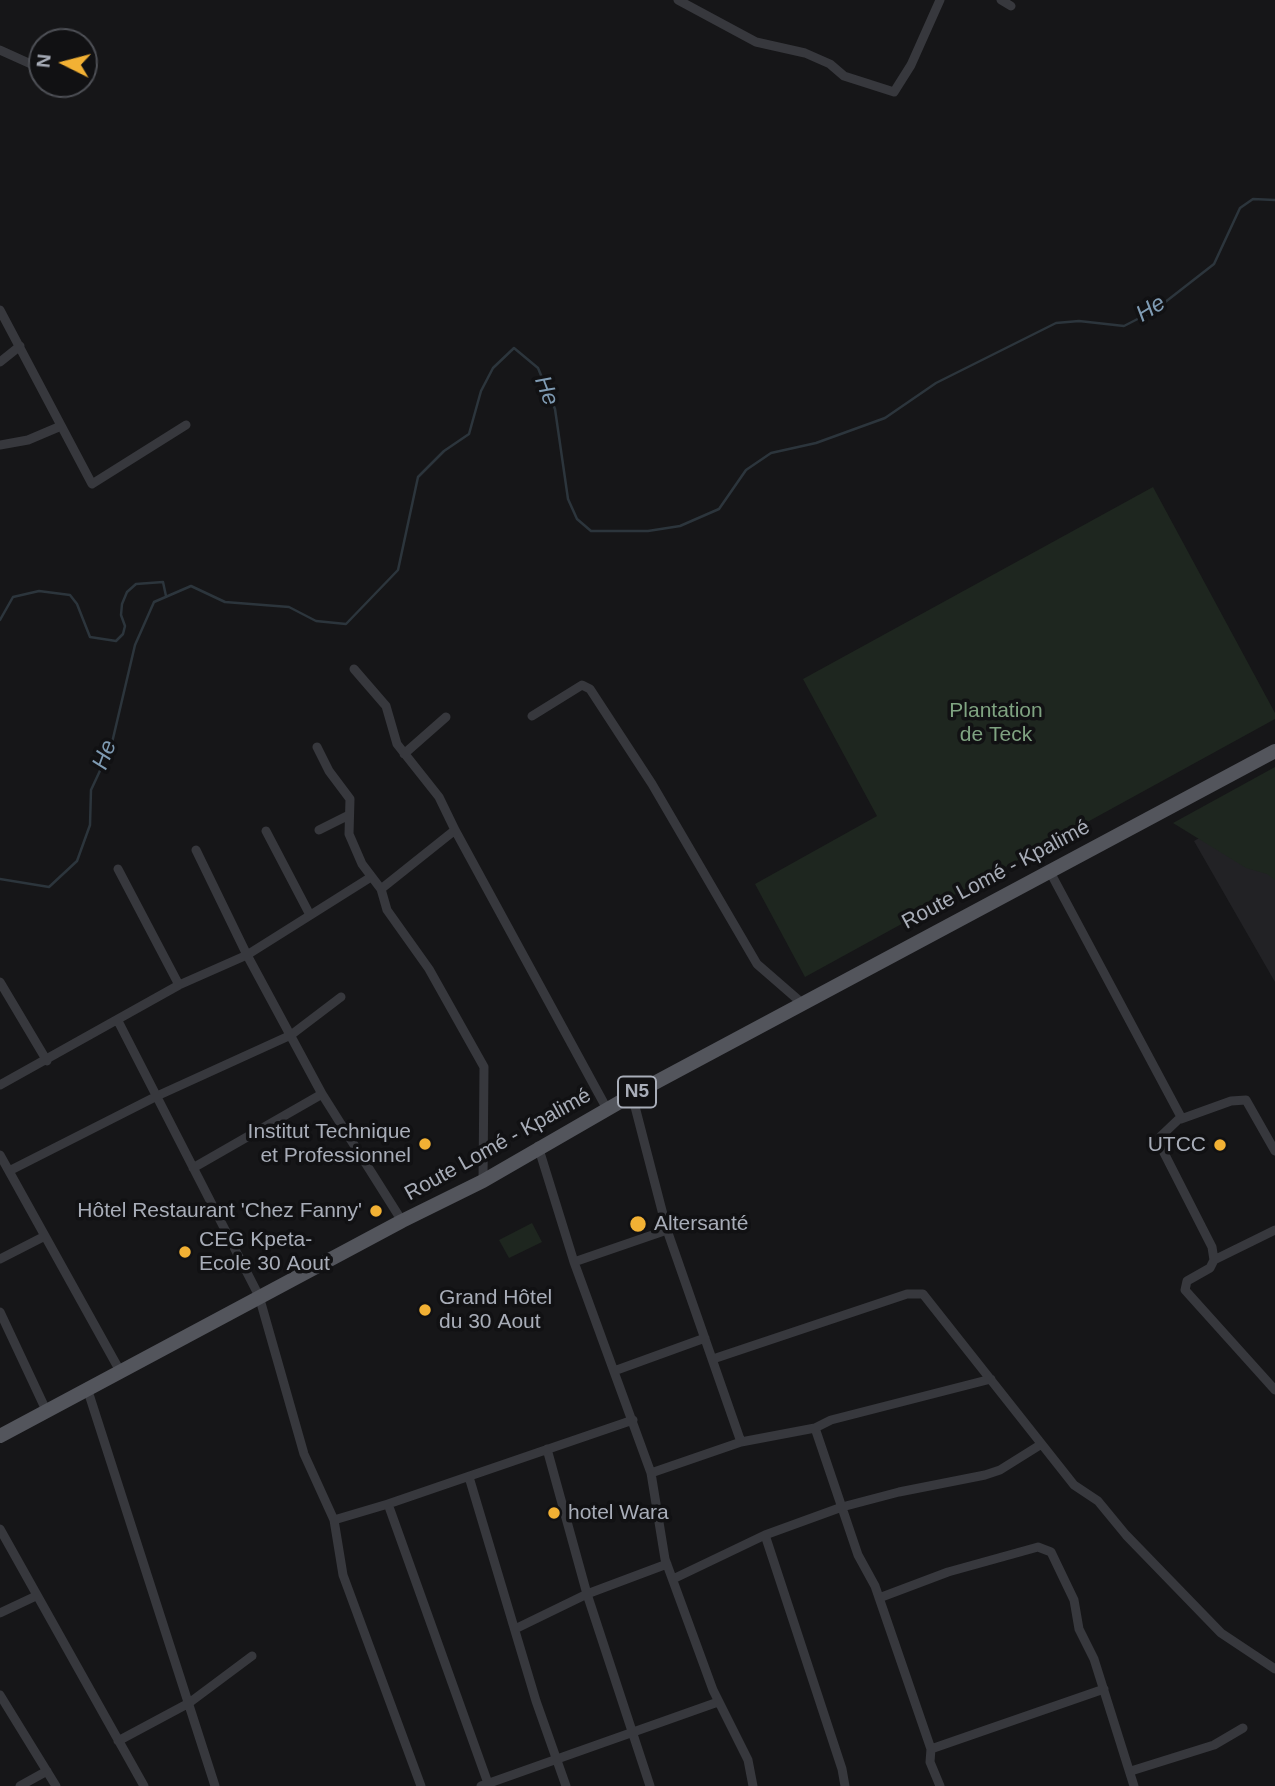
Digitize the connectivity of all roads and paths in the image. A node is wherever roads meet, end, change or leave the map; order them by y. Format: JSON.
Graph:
{"nodes":[{"id":1,"x":678,"y":0,"type":"edge"},
{"id":2,"x":940,"y":0,"type":"edge"},
{"id":3,"x":1001,"y":0,"type":"edge"},
{"id":4,"x":1012,"y":6,"type":"dead end"},
{"id":5,"x":0,"y":50,"type":"edge"},
{"id":6,"x":28,"y":63,"type":"edge"},
{"id":7,"x":0,"y":310,"type":"edge"},
{"id":8,"x":20,"y":346,"type":"junction"},
{"id":9,"x":0,"y":362,"type":"edge"},
{"id":10,"x":186,"y":425,"type":"dead end"},
{"id":11,"x":61,"y":426,"type":"junction"},
{"id":12,"x":0,"y":445,"type":"edge"},
{"id":13,"x":354,"y":669,"type":"dead end"},
{"id":14,"x":532,"y":716,"type":"dead end"},
{"id":15,"x":446,"y":717,"type":"dead end"},
{"id":16,"x":317,"y":747,"type":"dead end"},
{"id":17,"x":1275,"y":751,"type":"edge"},
{"id":18,"x":404,"y":754,"type":"junction"},
{"id":19,"x":349,"y":815,"type":"junction"},
{"id":20,"x":319,"y":830,"type":"dead end"},
{"id":21,"x":455,"y":830,"type":"junction"},
{"id":22,"x":266,"y":831,"type":"dead end"},
{"id":23,"x":197,"y":850,"type":"dead end"},
{"id":24,"x":118,"y":869,"type":"dead end"},
{"id":25,"x":1049,"y":870,"type":"junction"},
{"id":26,"x":370,"y":877,"type":"junction"},
{"id":27,"x":381,"y":889,"type":"junction"},
{"id":28,"x":310,"y":915,"type":"junction"},
{"id":29,"x":247,"y":955,"type":"junction"},
{"id":30,"x":0,"y":982,"type":"edge"},
{"id":31,"x":179,"y":985,"type":"junction"},
{"id":32,"x":341,"y":997,"type":"dead end"},
{"id":33,"x":803,"y":1004,"type":"junction"},
{"id":34,"x":118,"y":1021,"type":"junction"},
{"id":35,"x":291,"y":1035,"type":"junction"},
{"id":36,"x":47,"y":1060,"type":"junction"},
{"id":37,"x":0,"y":1085,"type":"edge"},
{"id":38,"x":323,"y":1094,"type":"junction"},
{"id":39,"x":632,"y":1095,"type":"junction"},
{"id":40,"x":156,"y":1096,"type":"junction"},
{"id":41,"x":607,"y":1109,"type":"junction"},
{"id":42,"x":1181,"y":1119,"type":"junction"},
{"id":43,"x":538,"y":1146,"type":"junction"},
{"id":44,"x":1275,"y":1151,"type":"edge"},
{"id":45,"x":0,"y":1155,"type":"edge"},
{"id":46,"x":193,"y":1168,"type":"junction"},
{"id":47,"x":9,"y":1171,"type":"junction"},
{"id":48,"x":483,"y":1181,"type":"junction"},
{"id":49,"x":402,"y":1221,"type":"junction"},
{"id":50,"x":667,"y":1230,"type":"junction"},
{"id":51,"x":1275,"y":1230,"type":"edge"},
{"id":52,"x":45,"y":1236,"type":"junction"},
{"id":53,"x":0,"y":1259,"type":"edge"},
{"id":54,"x":1214,"y":1260,"type":"junction"},
{"id":55,"x":574,"y":1262,"type":"junction"},
{"id":56,"x":259,"y":1296,"type":"junction"},
{"id":57,"x":0,"y":1312,"type":"edge"},
{"id":58,"x":705,"y":1338,"type":"junction"},
{"id":59,"x":713,"y":1359,"type":"junction"},
{"id":60,"x":120,"y":1371,"type":"junction"},
{"id":61,"x":614,"y":1371,"type":"junction"},
{"id":62,"x":991,"y":1379,"type":"junction"},
{"id":63,"x":87,"y":1388,"type":"junction"},
{"id":64,"x":1275,"y":1390,"type":"edge"},
{"id":65,"x":46,"y":1410,"type":"junction"},
{"id":66,"x":633,"y":1420,"type":"junction"},
{"id":67,"x":815,"y":1428,"type":"junction"},
{"id":68,"x":0,"y":1436,"type":"edge"},
{"id":69,"x":741,"y":1442,"type":"junction"},
{"id":70,"x":1040,"y":1445,"type":"junction"},
{"id":71,"x":547,"y":1449,"type":"junction"},
{"id":72,"x":651,"y":1473,"type":"junction"},
{"id":73,"x":469,"y":1477,"type":"junction"},
{"id":74,"x":388,"y":1504,"type":"junction"},
{"id":75,"x":842,"y":1507,"type":"junction"},
{"id":76,"x":334,"y":1520,"type":"junction"},
{"id":77,"x":0,"y":1529,"type":"edge"},
{"id":78,"x":765,"y":1535,"type":"junction"},
{"id":79,"x":667,"y":1564,"type":"junction"},
{"id":80,"x":673,"y":1579,"type":"junction"},
{"id":81,"x":587,"y":1594,"type":"junction"},
{"id":82,"x":36,"y":1595,"type":"junction"},
{"id":83,"x":879,"y":1598,"type":"junction"},
{"id":84,"x":0,"y":1613,"type":"edge"},
{"id":85,"x":514,"y":1629,"type":"junction"},
{"id":86,"x":252,"y":1656,"type":"dead end"},
{"id":87,"x":1275,"y":1669,"type":"edge"},
{"id":88,"x":1104,"y":1689,"type":"junction"},
{"id":89,"x":0,"y":1695,"type":"edge"},
{"id":90,"x":718,"y":1702,"type":"junction"},
{"id":91,"x":189,"y":1703,"type":"junction"},
{"id":92,"x":3,"y":1708,"type":"edge"},
{"id":93,"x":1244,"y":1728,"type":"dead end"},
{"id":94,"x":632,"y":1733,"type":"junction"},
{"id":95,"x":118,"y":1741,"type":"junction"},
{"id":96,"x":931,"y":1749,"type":"junction"},
{"id":97,"x":556,"y":1758,"type":"junction"},
{"id":98,"x":47,"y":1771,"type":"junction"},
{"id":99,"x":1130,"y":1771,"type":"junction"},
{"id":100,"x":486,"y":1785,"type":"edge"},
{"id":101,"x":20,"y":1786,"type":"edge"},
{"id":102,"x":56,"y":1786,"type":"edge"},
{"id":103,"x":144,"y":1786,"type":"edge"},
{"id":104,"x":215,"y":1786,"type":"edge"},
{"id":105,"x":421,"y":1786,"type":"edge"},
{"id":106,"x":566,"y":1786,"type":"edge"},
{"id":107,"x":650,"y":1786,"type":"edge"},
{"id":108,"x":753,"y":1786,"type":"edge"},
{"id":109,"x":845,"y":1786,"type":"edge"},
{"id":110,"x":940,"y":1786,"type":"edge"},
{"id":111,"x":1135,"y":1786,"type":"edge"}],
"edges":[{"from":1,"to":2,"type":"street"},
{"from":3,"to":4,"type":"street"},
{"from":5,"to":6,"type":"street"},
{"from":7,"to":8,"type":"street"},
{"from":8,"to":9,"type":"street"},
{"from":8,"to":11,"type":"street"},
{"from":10,"to":11,"type":"street"},
{"from":11,"to":12,"type":"street"},
{"from":13,"to":18,"type":"street"},
{"from":14,"to":33,"type":"street"},
{"from":15,"to":18,"type":"street"},
{"from":16,"to":19,"type":"street"},
{"from":17,"to":25,"type":"main road","name":"Route Lomé - Kpalimé","number":"N5"},
{"from":18,"to":21,"type":"street"},
{"from":19,"to":20,"type":"street"},
{"from":19,"to":26,"type":"street"},
{"from":21,"to":27,"type":"street"},
{"from":21,"to":41,"type":"street"},
{"from":22,"to":28,"type":"street"},
{"from":23,"to":29,"type":"street"},
{"from":24,"to":31,"type":"street"},
{"from":25,"to":33,"type":"main road","name":"Route Lomé - Kpalimé","number":"N5"},
{"from":25,"to":42,"type":"street"},
{"from":26,"to":27,"type":"street"},
{"from":26,"to":28,"type":"street"},
{"from":27,"to":48,"type":"street"},
{"from":28,"to":29,"type":"street"},
{"from":29,"to":31,"type":"street"},
{"from":29,"to":35,"type":"street"},
{"from":30,"to":36,"type":"street"},
{"from":31,"to":34,"type":"street"},
{"from":32,"to":35,"type":"street"},
{"from":33,"to":39,"type":"main road","name":"Route Lomé - Kpalimé","number":"N5"},
{"from":34,"to":36,"type":"street"},
{"from":34,"to":40,"type":"street"},
{"from":35,"to":38,"type":"street"},
{"from":35,"to":40,"type":"street"},
{"from":36,"to":37,"type":"street"},
{"from":38,"to":46,"type":"street"},
{"from":38,"to":49,"type":"street"},
{"from":39,"to":41,"type":"main road","name":"Route Lomé - Kpalimé","number":"N5"},
{"from":39,"to":50,"type":"street"},
{"from":40,"to":46,"type":"street"},
{"from":40,"to":47,"type":"street"},
{"from":41,"to":43,"type":"main road","name":"Route Lomé - Kpalimé","number":"N5"},
{"from":42,"to":44,"type":"street"},
{"from":42,"to":54,"type":"street"},
{"from":43,"to":48,"type":"main road","name":"Route Lomé - Kpalimé","number":"N5"},
{"from":43,"to":55,"type":"street"},
{"from":45,"to":47,"type":"street"},
{"from":46,"to":56,"type":"street"},
{"from":47,"to":52,"type":"street"},
{"from":48,"to":49,"type":"main road","name":"Route Lomé - Kpalimé","number":"N5"},
{"from":49,"to":56,"type":"main road","name":"Route Lomé - Kpalimé","number":"N5"},
{"from":50,"to":55,"type":"street"},
{"from":50,"to":58,"type":"street"},
{"from":51,"to":54,"type":"street"},
{"from":52,"to":53,"type":"street"},
{"from":52,"to":60,"type":"street"},
{"from":54,"to":64,"type":"street"},
{"from":55,"to":61,"type":"street"},
{"from":56,"to":60,"type":"main road","name":"Route Lomé - Kpalimé","number":"N5"},
{"from":56,"to":76,"type":"street"},
{"from":57,"to":65,"type":"street"},
{"from":58,"to":59,"type":"street"},
{"from":58,"to":61,"type":"street"},
{"from":59,"to":62,"type":"street"},
{"from":59,"to":69,"type":"street"},
{"from":60,"to":63,"type":"main road","name":"Route Lomé - Kpalimé","number":"N5"},
{"from":61,"to":66,"type":"street"},
{"from":62,"to":67,"type":"street"},
{"from":62,"to":70,"type":"street"},
{"from":63,"to":65,"type":"main road","name":"Route Lomé - Kpalimé","number":"N5"},
{"from":63,"to":91,"type":"street"},
{"from":65,"to":68,"type":"main road","name":"Route Lomé - Kpalimé","number":"N5"},
{"from":66,"to":71,"type":"street"},
{"from":66,"to":72,"type":"street"},
{"from":67,"to":69,"type":"street"},
{"from":67,"to":75,"type":"street"},
{"from":69,"to":72,"type":"street"},
{"from":70,"to":75,"type":"street"},
{"from":70,"to":87,"type":"street"},
{"from":71,"to":73,"type":"street"},
{"from":71,"to":81,"type":"street"},
{"from":72,"to":79,"type":"street"},
{"from":73,"to":74,"type":"street"},
{"from":73,"to":85,"type":"street"},
{"from":74,"to":76,"type":"street"},
{"from":74,"to":100,"type":"street"},
{"from":75,"to":78,"type":"street"},
{"from":75,"to":83,"type":"street"},
{"from":76,"to":105,"type":"street"},
{"from":77,"to":82,"type":"street"},
{"from":78,"to":80,"type":"street"},
{"from":78,"to":109,"type":"street"},
{"from":79,"to":80,"type":"street"},
{"from":79,"to":81,"type":"street"},
{"from":80,"to":90,"type":"street"},
{"from":81,"to":85,"type":"street"},
{"from":81,"to":94,"type":"street"},
{"from":82,"to":84,"type":"street"},
{"from":82,"to":95,"type":"street"},
{"from":83,"to":88,"type":"street"},
{"from":83,"to":96,"type":"street"},
{"from":85,"to":97,"type":"street"},
{"from":86,"to":91,"type":"street"},
{"from":88,"to":96,"type":"street"},
{"from":88,"to":99,"type":"street"},
{"from":89,"to":92,"type":"street"},
{"from":90,"to":94,"type":"street"},
{"from":90,"to":108,"type":"street"},
{"from":91,"to":95,"type":"street"},
{"from":91,"to":104,"type":"street"},
{"from":92,"to":98,"type":"street"},
{"from":93,"to":99,"type":"street"},
{"from":94,"to":97,"type":"street"},
{"from":94,"to":107,"type":"street"},
{"from":95,"to":103,"type":"street"},
{"from":96,"to":110,"type":"street"},
{"from":97,"to":100,"type":"street"},
{"from":97,"to":106,"type":"street"},
{"from":98,"to":101,"type":"street"},
{"from":98,"to":102,"type":"street"},
{"from":99,"to":111,"type":"street"}]}
